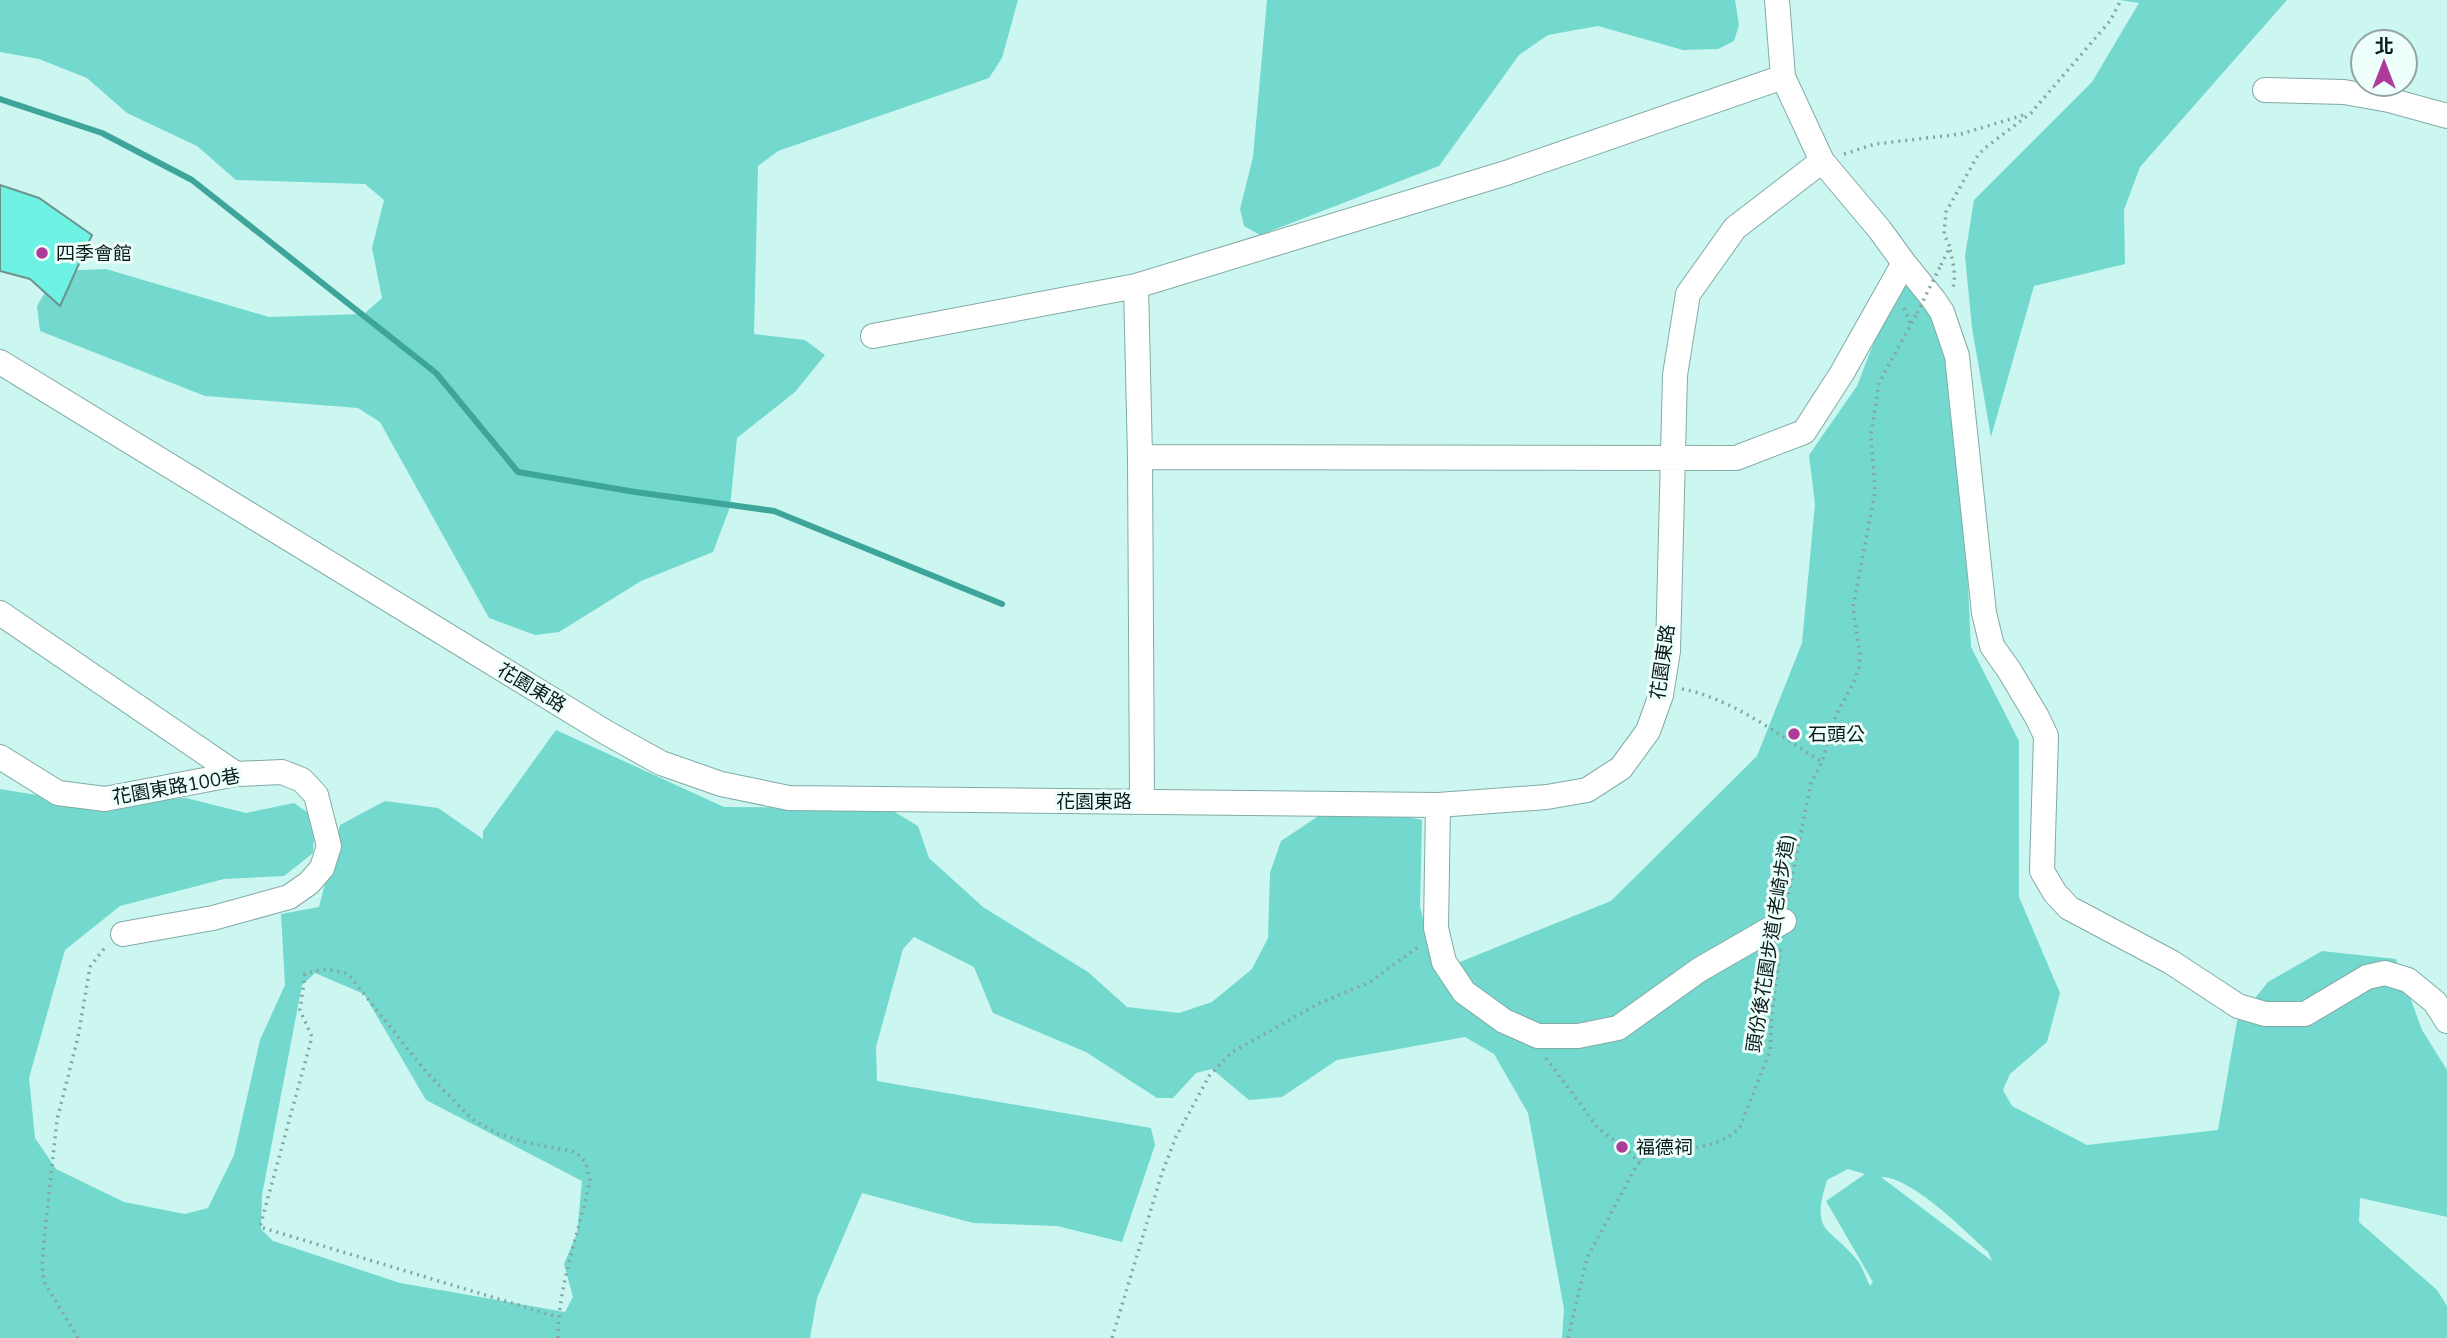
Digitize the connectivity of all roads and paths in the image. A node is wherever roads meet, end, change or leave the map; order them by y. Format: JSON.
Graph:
{"nodes":[{"id":1,"x":1777,"y":0,"type":"edge"},
{"id":2,"x":2121,"y":0,"type":"edge"},
{"id":3,"x":1783,"y":78,"type":"junction"},
{"id":4,"x":2265,"y":90,"type":"dead end"},
{"id":5,"x":2031,"y":113,"type":"junction"},
{"id":6,"x":2447,"y":116,"type":"edge"},
{"id":7,"x":1822,"y":161,"type":"junction"},
{"id":8,"x":1950,"y":247,"type":"junction"},
{"id":9,"x":1904,"y":263,"type":"junction"},
{"id":10,"x":1136,"y":286,"type":"junction"},
{"id":11,"x":1930,"y":313,"type":"junction"},
{"id":12,"x":873,"y":336,"type":"dead end"},
{"id":13,"x":0,"y":362,"type":"edge"},
{"id":14,"x":1140,"y":457,"type":"junction"},
{"id":15,"x":1673,"y":458,"type":"junction"},
{"id":16,"x":0,"y":613,"type":"edge"},
{"id":17,"x":1662,"y":685,"type":"junction"},
{"id":18,"x":0,"y":757,"type":"edge"},
{"id":19,"x":1822,"y":762,"type":"junction"},
{"id":20,"x":236,"y":774,"type":"junction"},
{"id":21,"x":1142,"y":801,"type":"junction"},
{"id":22,"x":1438,"y":805,"type":"junction"},
{"id":23,"x":1784,"y":921,"type":"junction"},
{"id":24,"x":1436,"y":928,"type":"junction"},
{"id":25,"x":123,"y":934,"type":"joint"},
{"id":26,"x":2447,"y":1021,"type":"edge"},
{"id":27,"x":1538,"y":1036,"type":"junction"},
{"id":28,"x":1640,"y":1163,"type":"junction"},
{"id":29,"x":558,"y":1317,"type":"junction"},
{"id":30,"x":78,"y":1338,"type":"edge"},
{"id":31,"x":558,"y":1338,"type":"edge"},
{"id":32,"x":1112,"y":1338,"type":"edge"},
{"id":33,"x":1568,"y":1338,"type":"edge"}],
"edges":[{"from":1,"to":3,"type":"street"},
{"from":2,"to":5,"type":"path"},
{"from":3,"to":7,"type":"street"},
{"from":3,"to":10,"type":"street"},
{"from":4,"to":6,"type":"street"},
{"from":5,"to":7,"type":"path"},
{"from":5,"to":8,"type":"path"},
{"from":7,"to":9,"type":"street"},
{"from":7,"to":15,"type":"street","name":"花園東路"},
{"from":8,"to":11,"type":"path","bridge":true},
{"from":8,"to":11,"type":"path"},
{"from":9,"to":11,"type":"street"},
{"from":9,"to":15,"type":"street"},
{"from":10,"to":12,"type":"street"},
{"from":10,"to":14,"type":"street"},
{"from":11,"to":19,"type":"path","name":"頭份後花園步道(老崎步道)"},
{"from":11,"to":26,"type":"street"},
{"from":13,"to":21,"type":"street","name":"花園東路"},
{"from":14,"to":15,"type":"street"},
{"from":14,"to":21,"type":"street"},
{"from":15,"to":17,"type":"street","name":"花園東路"},
{"from":16,"to":20,"type":"street"},
{"from":17,"to":19,"type":"path"},
{"from":17,"to":22,"type":"street","name":"花園東路"},
{"from":18,"to":20,"type":"street","name":"花園東路100巷"},
{"from":19,"to":23,"type":"path","name":"頭份後花園步道(老崎步道)"},
{"from":20,"to":25,"type":"street","name":"花園東路100巷"},
{"from":21,"to":22,"type":"street","name":"花園東路"},
{"from":22,"to":24,"type":"street"},
{"from":23,"to":27,"type":"street"},
{"from":23,"to":28,"type":"path","name":"頭份後花園步道(老崎步道)"},
{"from":24,"to":27,"type":"street"},
{"from":24,"to":32,"type":"path"},
{"from":25,"to":30,"type":"path"},
{"from":27,"to":28,"type":"path"},
{"from":28,"to":33,"type":"path"},
{"from":29,"to":29,"type":"path"},
{"from":29,"to":31,"type":"path"}]}
